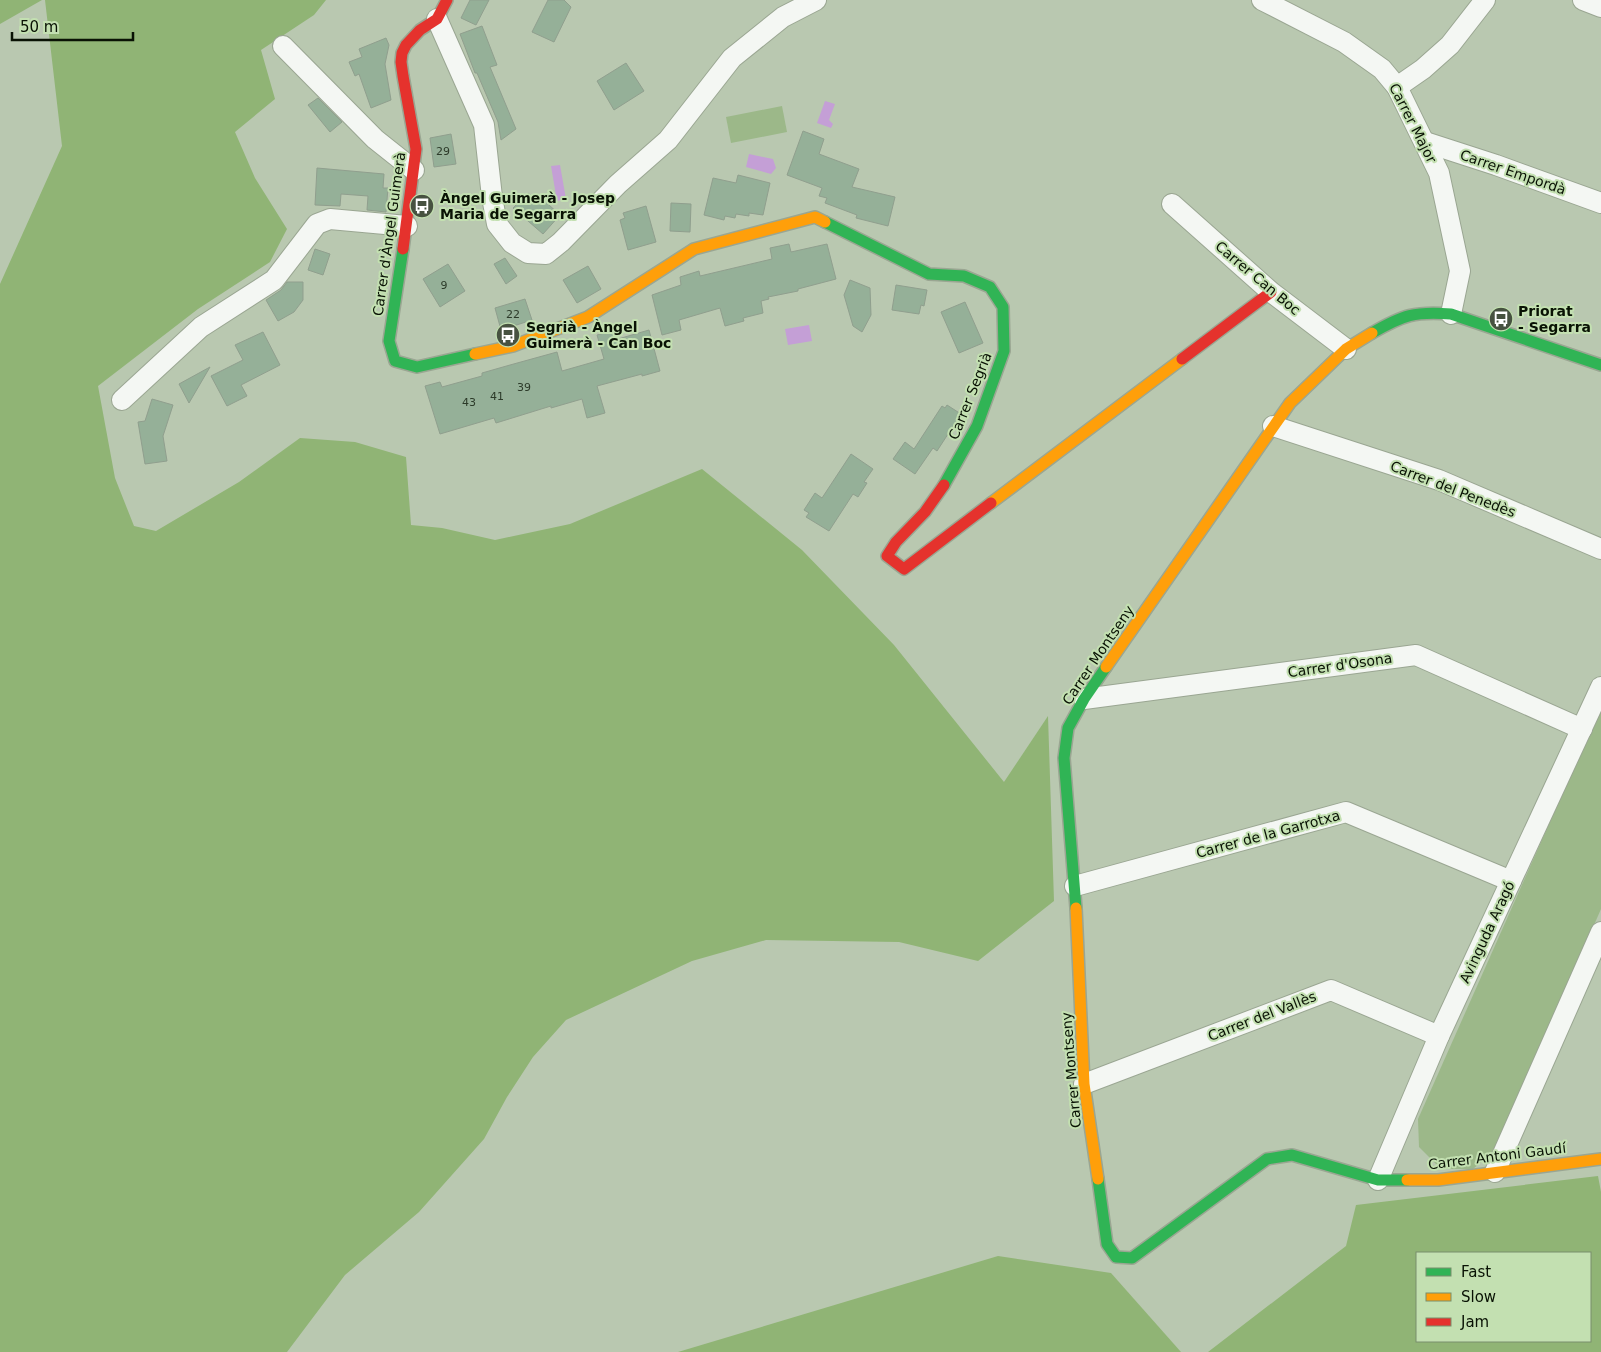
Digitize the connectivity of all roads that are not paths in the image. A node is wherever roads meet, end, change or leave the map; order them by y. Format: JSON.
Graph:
{"nodes":[{"id":1,"x":448,"y":0,"type":"edge"},
{"id":2,"x":816,"y":0,"type":"edge"},
{"id":3,"x":1262,"y":0,"type":"edge"},
{"id":4,"x":1486,"y":0,"type":"edge"},
{"id":5,"x":1583,"y":0,"type":"edge"},
{"id":6,"x":1601,"y":7,"type":"edge"},
{"id":7,"x":437,"y":19,"type":"junction"},
{"id":8,"x":284,"y":46,"type":"dead end"},
{"id":9,"x":1397,"y":87,"type":"junction"},
{"id":10,"x":1425,"y":142,"type":"junction"},
{"id":11,"x":414,"y":170,"type":"junction"},
{"id":12,"x":1601,"y":203,"type":"edge"},
{"id":13,"x":1172,"y":204,"type":"dead end"},
{"id":14,"x":407,"y":226,"type":"junction"},
{"id":15,"x":1271,"y":292,"type":"junction"},
{"id":16,"x":1451,"y":314,"type":"junction"},
{"id":17,"x":389,"y":341,"type":"joint"},
{"id":18,"x":1346,"y":349,"type":"junction"},
{"id":19,"x":1601,"y":365,"type":"edge"},
{"id":20,"x":122,"y":400,"type":"dead end"},
{"id":21,"x":1274,"y":426,"type":"junction"},
{"id":22,"x":1601,"y":549,"type":"edge"},
{"id":23,"x":1601,"y":687,"type":"edge"},
{"id":24,"x":1084,"y":699,"type":"junction"},
{"id":25,"x":1582,"y":729,"type":"junction"},
{"id":26,"x":1511,"y":881,"type":"junction"},
{"id":27,"x":1075,"y":886,"type":"junction"},
{"id":28,"x":1600,"y":937,"type":"edge"},
{"id":29,"x":1439,"y":1036,"type":"junction"},
{"id":30,"x":1084,"y":1084,"type":"junction"},
{"id":31,"x":1601,"y":1159,"type":"edge"},
{"id":32,"x":1495,"y":1172,"type":"junction"},
{"id":33,"x":1378,"y":1180,"type":"junction"},
{"id":34,"x":1132,"y":1258,"type":"joint"}],
"edges":[{"from":1,"to":7,"type":"street","name":"Carrer d'Àngel Guimerà"},
{"from":2,"to":7,"type":"street"},
{"from":3,"to":9,"type":"street","name":"Carrer Major"},
{"from":4,"to":9,"type":"street"},
{"from":5,"to":6,"type":"street"},
{"from":7,"to":11,"type":"street","name":"Carrer d'Àngel Guimerà"},
{"from":8,"to":11,"type":"street"},
{"from":9,"to":10,"type":"street","name":"Carrer Major"},
{"from":10,"to":12,"type":"street","name":"Carrer Empordà"},
{"from":10,"to":16,"type":"street","name":"Carrer Major"},
{"from":11,"to":14,"type":"street","name":"Carrer d'Àngel Guimerà"},
{"from":13,"to":15,"type":"street","name":"Carrer Can Boc"},
{"from":14,"to":17,"type":"street","name":"Carrer d'Àngel Guimerà"},
{"from":14,"to":20,"type":"street"},
{"from":15,"to":17,"type":"street","name":"Carrer Segrià"},
{"from":15,"to":18,"type":"street","name":"Carrer Can Boc"},
{"from":16,"to":18,"type":"street","name":"Carrer Montseny"},
{"from":16,"to":19,"type":"street","name":"Carrer Montseny"},
{"from":18,"to":21,"type":"street","name":"Carrer Montseny"},
{"from":21,"to":22,"type":"street","name":"Carrer del Penedès"},
{"from":21,"to":24,"type":"street","name":"Carrer Montseny"},
{"from":23,"to":25,"type":"street","name":"Avinguda Aragó"},
{"from":24,"to":25,"type":"street","name":"Carrer d'Osona"},
{"from":24,"to":27,"type":"street","name":"Carrer Montseny"},
{"from":25,"to":26,"type":"street","name":"Avinguda Aragó"},
{"from":26,"to":27,"type":"street","name":"Carrer de la Garrotxa"},
{"from":26,"to":29,"type":"street","name":"Avinguda Aragó"},
{"from":27,"to":30,"type":"street","name":"Carrer Montseny"},
{"from":28,"to":32,"type":"street"},
{"from":29,"to":30,"type":"street","name":"Carrer del Vallès"},
{"from":29,"to":33,"type":"street","name":"Avinguda Aragó"},
{"from":30,"to":34,"type":"street","name":"Carrer Montseny"},
{"from":31,"to":32,"type":"street","name":"Carrer Antoni Gaudí"},
{"from":32,"to":33,"type":"street","name":"Carrer Antoni Gaudí"},
{"from":33,"to":34,"type":"street","name":"Carrer Antoni Gaudí"}]}
